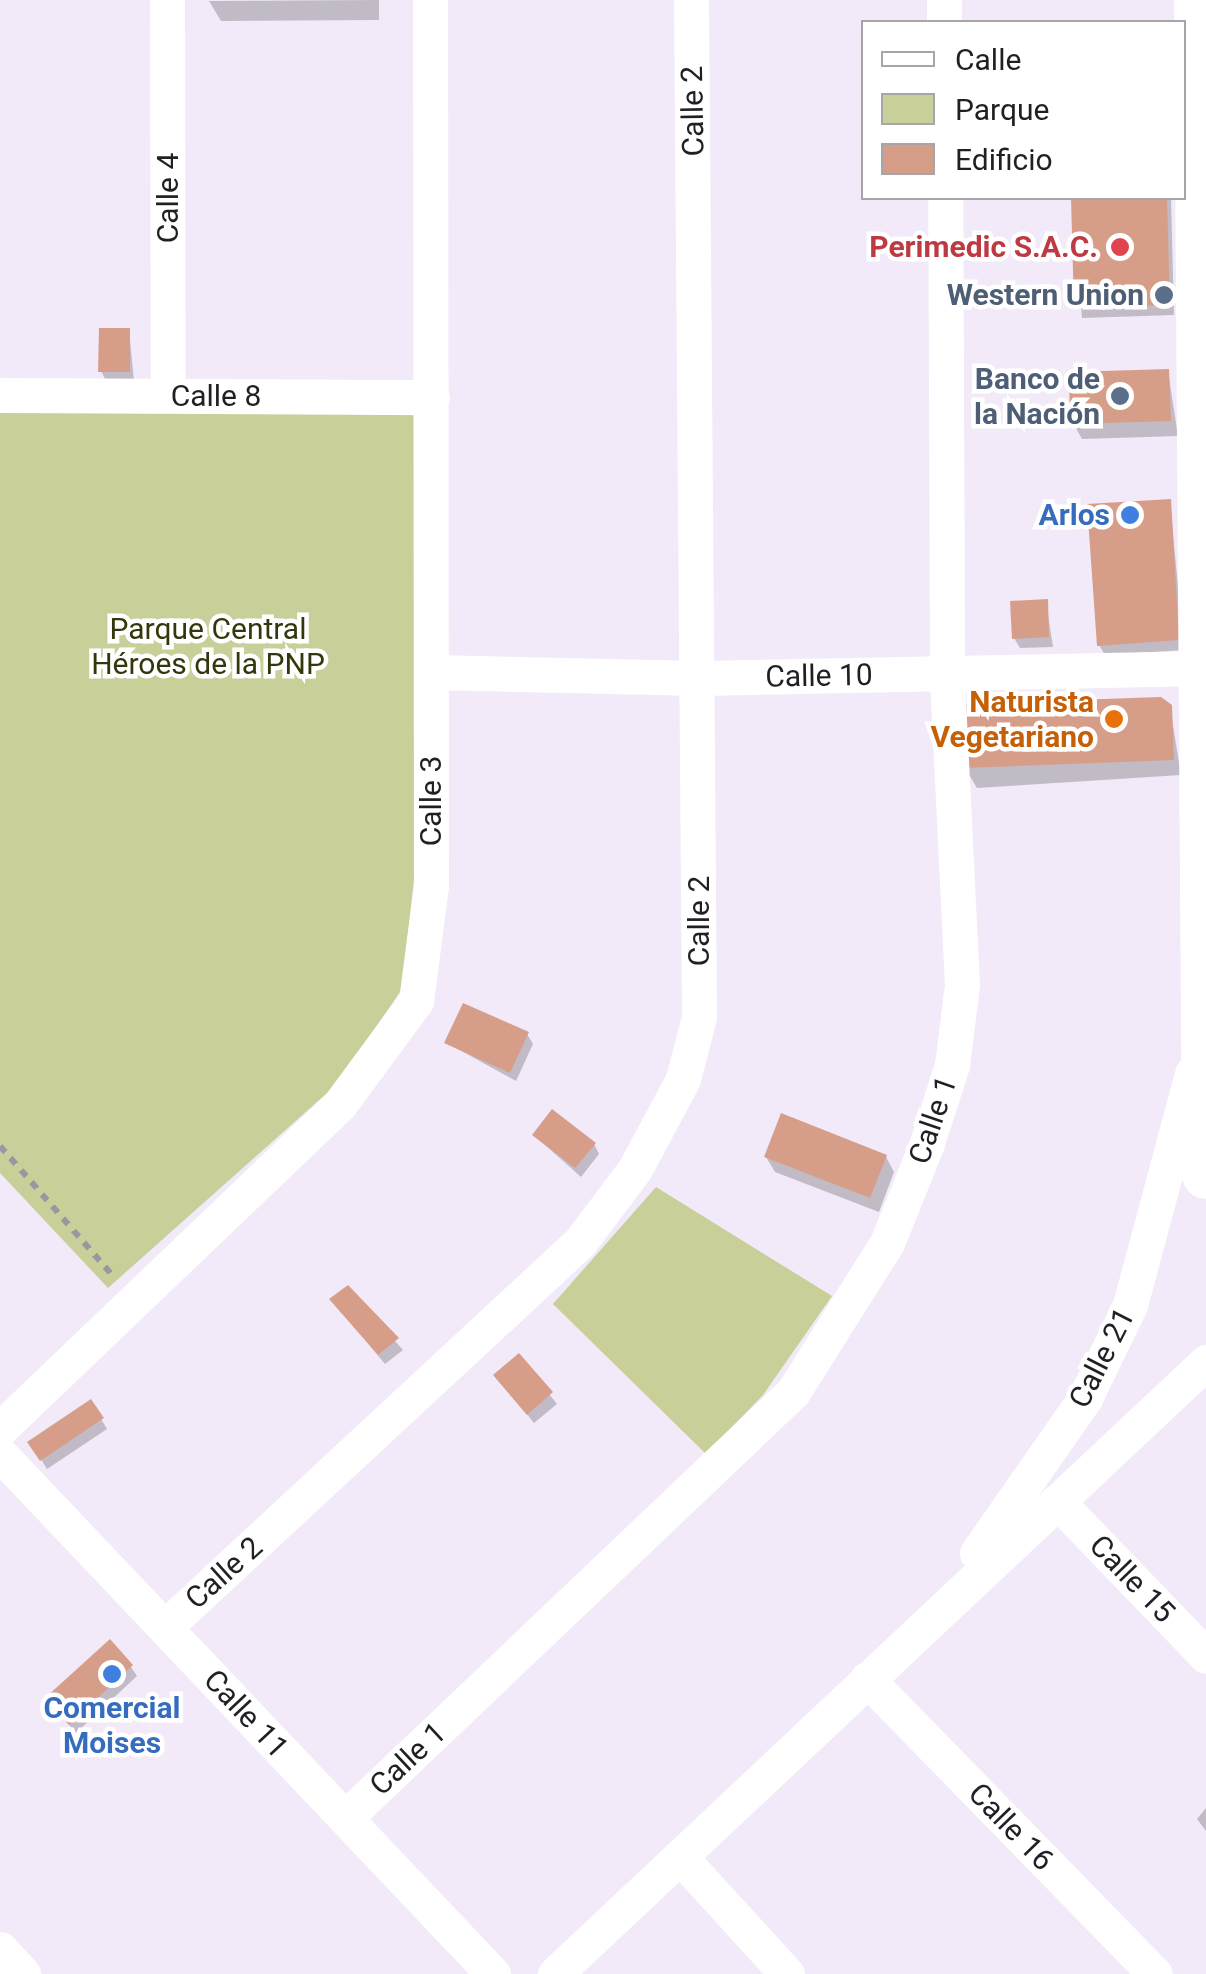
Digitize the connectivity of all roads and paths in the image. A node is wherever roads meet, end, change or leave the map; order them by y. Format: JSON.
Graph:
{"nodes":[{"id":1,"x":168,"y":0,"type":"edge"},
{"id":2,"x":430,"y":0,"type":"edge"},
{"id":3,"x":691,"y":0,"type":"edge"},
{"id":4,"x":1198,"y":0,"type":"edge"},
{"id":5,"x":945,"y":200,"type":"edge"},
{"id":6,"x":0,"y":395,"type":"edge"},
{"id":7,"x":168,"y":396,"type":"junction"},
{"id":8,"x":432,"y":397,"type":"junction"},
{"id":9,"x":1206,"y":668,"type":"edge"},
{"id":10,"x":432,"y":672,"type":"junction"},
{"id":11,"x":947,"y":673,"type":"junction"},
{"id":12,"x":700,"y":678,"type":"junction"},
{"id":13,"x":1200,"y":1038,"type":"junction"},
{"id":14,"x":0,"y":1146,"type":"edge"},
{"id":15,"x":1206,"y":1175,"type":"edge"},
{"id":16,"x":134,"y":1300,"type":"junction"},
{"id":17,"x":1206,"y":1362,"type":"edge"},
{"id":18,"x":0,"y":1429,"type":"edge"},
{"id":19,"x":0,"y":1454,"type":"edge"},
{"id":20,"x":1057,"y":1501,"type":"junction"},
{"id":21,"x":164,"y":1627,"type":"junction"},
{"id":22,"x":913,"y":1636,"type":"junction"},
{"id":23,"x":1206,"y":1656,"type":"edge"},
{"id":24,"x":867,"y":1680,"type":"junction"},
{"id":25,"x":345,"y":1818,"type":"junction"},
{"id":26,"x":682,"y":1859,"type":"junction"},
{"id":27,"x":0,"y":1949,"type":"edge"},
{"id":28,"x":23,"y":1974,"type":"edge"},
{"id":29,"x":493,"y":1974,"type":"edge"},
{"id":30,"x":555,"y":1974,"type":"edge"},
{"id":31,"x":787,"y":1974,"type":"edge"},
{"id":32,"x":1155,"y":1974,"type":"edge"}],
"edges":[{"from":1,"to":7,"type":"street","name":"Calle 4"},
{"from":2,"to":8,"type":"street","name":"Calle 3"},
{"from":3,"to":12,"type":"street","name":"Calle 2"},
{"from":4,"to":9,"type":"main road"},
{"from":5,"to":11,"type":"street","name":"Calle 1"},
{"from":6,"to":7,"type":"street","name":"Calle 8"},
{"from":7,"to":8,"type":"street","name":"Calle 8"},
{"from":8,"to":10,"type":"street","name":"Calle 3"},
{"from":9,"to":11,"type":"street","name":"Calle 10"},
{"from":9,"to":13,"type":"main road"},
{"from":10,"to":12,"type":"street","name":"Calle 10"},
{"from":10,"to":16,"type":"street","name":"Calle 3"},
{"from":11,"to":12,"type":"street","name":"Calle 10"},
{"from":11,"to":25,"type":"street","name":"Calle 1"},
{"from":12,"to":21,"type":"street","name":"Calle 2"},
{"from":13,"to":15,"type":"main road"},
{"from":13,"to":22,"type":"street","name":"Calle 21"},
{"from":14,"to":16,"type":"path"},
{"from":16,"to":18,"type":"street","name":"Calle 3"},
{"from":17,"to":20,"type":"street","name":"Calle 21"},
{"from":19,"to":21,"type":"street","name":"Calle 11"},
{"from":20,"to":22,"type":"street","name":"Calle 21"},
{"from":20,"to":23,"type":"street","name":"Calle 15"},
{"from":21,"to":25,"type":"street","name":"Calle 11"},
{"from":22,"to":24,"type":"street","name":"Calle 21"},
{"from":24,"to":26,"type":"street","name":"Calle 21"},
{"from":24,"to":32,"type":"street","name":"Calle 16"},
{"from":25,"to":29,"type":"street","name":"Calle 11"},
{"from":26,"to":30,"type":"street","name":"Calle 21"},
{"from":26,"to":31,"type":"street"},
{"from":27,"to":28,"type":"street"}]}
